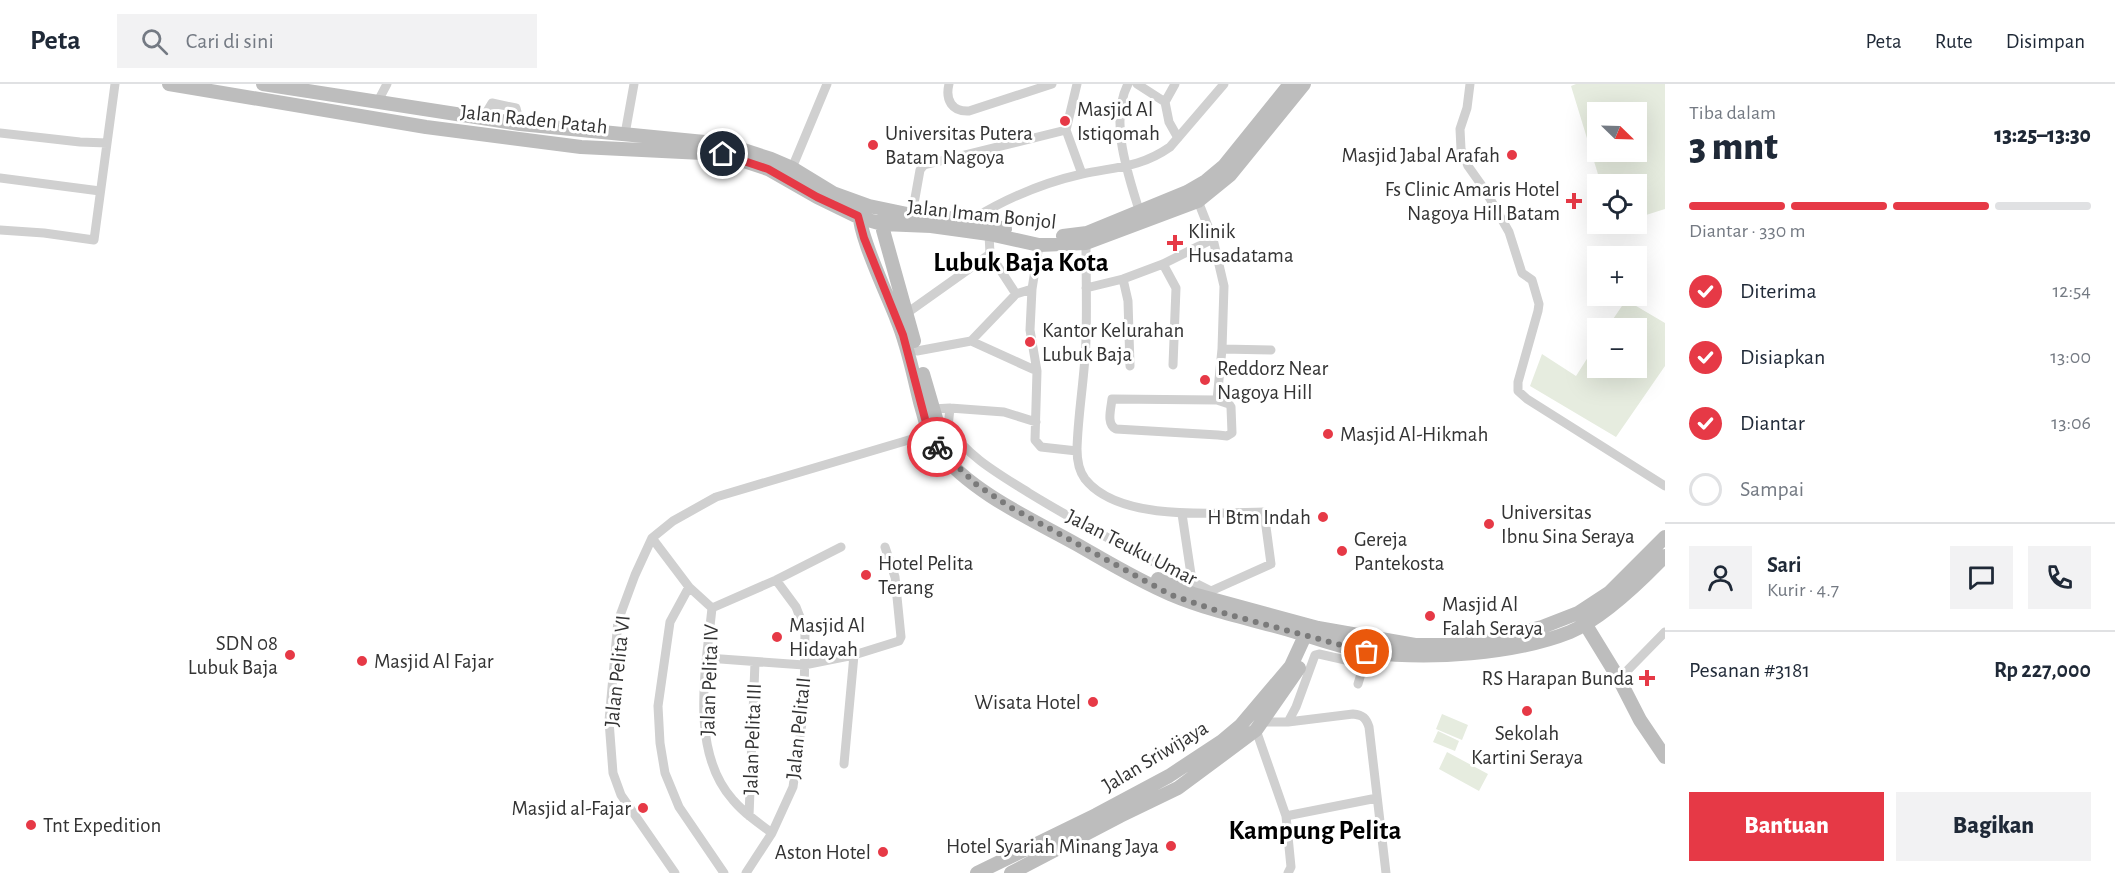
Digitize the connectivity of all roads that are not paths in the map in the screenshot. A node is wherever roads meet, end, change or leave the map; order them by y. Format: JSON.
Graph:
{"nodes":[{"id":1,"x":115,"y":84,"type":"edge"},
{"id":2,"x":169,"y":84,"type":"edge"},
{"id":3,"x":263,"y":84,"type":"edge"},
{"id":4,"x":387,"y":84,"type":"edge"},
{"id":5,"x":634,"y":84,"type":"edge"},
{"id":6,"x":827,"y":84,"type":"edge"},
{"id":7,"x":949,"y":84,"type":"edge"},
{"id":8,"x":1052,"y":84,"type":"edge"},
{"id":9,"x":1077,"y":84,"type":"edge"},
{"id":10,"x":1128,"y":84,"type":"edge"},
{"id":11,"x":1137,"y":84,"type":"edge"},
{"id":12,"x":1175,"y":84,"type":"edge"},
{"id":13,"x":1224,"y":84,"type":"edge"},
{"id":14,"x":1290,"y":84,"type":"edge"},
{"id":15,"x":1305,"y":84,"type":"edge"},
{"id":16,"x":1470,"y":84,"type":"edge"},
{"id":17,"x":378,"y":101,"type":"junction"},
{"id":18,"x":1165,"y":102,"type":"junction"},
{"id":19,"x":429,"y":109,"type":"junction"},
{"id":20,"x":426,"y":127,"type":"junction"},
{"id":21,"x":1066,"y":130,"type":"junction"},
{"id":22,"x":0,"y":133,"type":"edge"},
{"id":23,"x":625,"y":134,"type":"junction"},
{"id":24,"x":1178,"y":138,"type":"junction"},
{"id":25,"x":107,"y":143,"type":"junction"},
{"id":26,"x":792,"y":168,"type":"junction"},
{"id":27,"x":1126,"y":168,"type":"junction"},
{"id":28,"x":1082,"y":174,"type":"junction"},
{"id":29,"x":0,"y":178,"type":"edge"},
{"id":30,"x":100,"y":191,"type":"junction"},
{"id":31,"x":1198,"y":201,"type":"junction"},
{"id":32,"x":860,"y":210,"type":"junction"},
{"id":33,"x":883,"y":210,"type":"junction"},
{"id":34,"x":1139,"y":210,"type":"junction"},
{"id":35,"x":912,"y":215,"type":"junction"},
{"id":36,"x":971,"y":220,"type":"junction"},
{"id":37,"x":882,"y":224,"type":"junction"},
{"id":38,"x":0,"y":230,"type":"edge"},
{"id":39,"x":989,"y":234,"type":"junction"},
{"id":40,"x":1213,"y":239,"type":"junction"},
{"id":41,"x":1086,"y":243,"type":"junction"},
{"id":42,"x":1039,"y":245,"type":"junction"},
{"id":43,"x":990,"y":254,"type":"junction"},
{"id":44,"x":1163,"y":264,"type":"junction"},
{"id":45,"x":1123,"y":279,"type":"junction"},
{"id":46,"x":1086,"y":288,"type":"junction"},
{"id":47,"x":1032,"y":289,"type":"junction"},
{"id":48,"x":1016,"y":294,"type":"junction"},
{"id":49,"x":907,"y":313,"type":"junction"},
{"id":50,"x":971,"y":341,"type":"junction"},
{"id":51,"x":1222,"y":349,"type":"junction"},
{"id":52,"x":1271,"y":350,"type":"dead end"},
{"id":53,"x":916,"y":351,"type":"junction"},
{"id":54,"x":1173,"y":365,"type":"dead end"},
{"id":55,"x":1130,"y":366,"type":"dead end"},
{"id":56,"x":1037,"y":371,"type":"junction"},
{"id":57,"x":1217,"y":400,"type":"junction"},
{"id":58,"x":950,"y":408,"type":"junction"},
{"id":59,"x":932,"y":409,"type":"junction"},
{"id":60,"x":1036,"y":422,"type":"junction"},
{"id":61,"x":929,"y":434,"type":"junction"},
{"id":62,"x":1077,"y":451,"type":"junction"},
{"id":63,"x":1665,"y":486,"type":"edge"},
{"id":64,"x":1182,"y":514,"type":"junction"},
{"id":65,"x":1665,"y":537,"type":"edge"},
{"id":66,"x":652,"y":538,"type":"junction"},
{"id":67,"x":841,"y":547,"type":"dead end"},
{"id":68,"x":885,"y":547,"type":"dead end"},
{"id":69,"x":1665,"y":556,"type":"edge"},
{"id":70,"x":776,"y":580,"type":"junction"},
{"id":71,"x":1192,"y":581,"type":"junction"},
{"id":72,"x":689,"y":587,"type":"junction"},
{"id":73,"x":1209,"y":594,"type":"junction"},
{"id":74,"x":712,"y":608,"type":"junction"},
{"id":75,"x":1581,"y":619,"type":"junction"},
{"id":76,"x":1312,"y":631,"type":"junction"},
{"id":77,"x":1665,"y":632,"type":"edge"},
{"id":78,"x":854,"y":656,"type":"junction"},
{"id":79,"x":707,"y":658,"type":"junction"},
{"id":80,"x":1365,"y":658,"type":"junction"},
{"id":81,"x":755,"y":662,"type":"junction"},
{"id":82,"x":804,"y":665,"type":"junction"},
{"id":83,"x":1619,"y":679,"type":"junction"},
{"id":84,"x":1358,"y":684,"type":"dead end"},
{"id":85,"x":1288,"y":722,"type":"junction"},
{"id":86,"x":1260,"y":726,"type":"junction"},
{"id":87,"x":1665,"y":757,"type":"edge"},
{"id":88,"x":844,"y":764,"type":"dead end"},
{"id":89,"x":1143,"y":798,"type":"junction"},
{"id":90,"x":1377,"y":798,"type":"junction"},
{"id":91,"x":749,"y":816,"type":"junction"},
{"id":92,"x":1286,"y":816,"type":"junction"},
{"id":93,"x":772,"y":832,"type":"junction"},
{"id":94,"x":675,"y":873,"type":"edge"},
{"id":95,"x":724,"y":873,"type":"edge"},
{"id":96,"x":746,"y":873,"type":"edge"},
{"id":97,"x":978,"y":873,"type":"edge"},
{"id":98,"x":1011,"y":873,"type":"edge"},
{"id":99,"x":1288,"y":873,"type":"edge"},
{"id":100,"x":1386,"y":873,"type":"edge"}],
"edges":[{"from":1,"to":25,"type":"street"},
{"from":2,"to":20,"type":"main road","name":"Jalan Raden Patah"},
{"from":3,"to":17,"type":"main road","name":"Jalan Raden Patah"},
{"from":4,"to":17,"type":"street"},
{"from":5,"to":23,"type":"street"},
{"from":6,"to":26,"type":"street"},
{"from":7,"to":8,"type":"street"},
{"from":9,"to":21,"type":"street"},
{"from":10,"to":27,"type":"street"},
{"from":11,"to":18,"type":"street"},
{"from":12,"to":18,"type":"street"},
{"from":13,"to":24,"type":"street"},
{"from":14,"to":34,"type":"main road","name":"Jalan Imam Bonjol"},
{"from":15,"to":31,"type":"main road","name":"Jalan Imam Bonjol"},
{"from":16,"to":63,"type":"street"},
{"from":17,"to":19,"type":"main road","name":"Jalan Raden Patah"},
{"from":18,"to":24,"type":"street"},
{"from":19,"to":20,"type":"main road"},
{"from":19,"to":23,"type":"main road","name":"Jalan Raden Patah"},
{"from":20,"to":32,"type":"main road","name":"Jalan Raden Patah"},
{"from":21,"to":28,"type":"street"},
{"from":21,"to":35,"type":"street"},
{"from":22,"to":25,"type":"street"},
{"from":23,"to":26,"type":"main road","name":"Jalan Raden Patah"},
{"from":24,"to":27,"type":"street"},
{"from":25,"to":30,"type":"street"},
{"from":26,"to":32,"type":"main road","name":"Jalan Raden Patah"},
{"from":27,"to":28,"type":"street"},
{"from":27,"to":34,"type":"street"},
{"from":28,"to":36,"type":"street"},
{"from":29,"to":30,"type":"street"},
{"from":30,"to":38,"type":"street"},
{"from":31,"to":40,"type":"street"},
{"from":31,"to":41,"type":"main road","name":"Jalan Imam Bonjol"},
{"from":32,"to":33,"type":"main road","name":"Jalan Raden Patah"},
{"from":32,"to":37,"type":"main road","name":"Jalan Raden Patah"},
{"from":32,"to":61,"type":"main road","name":"Jalan Teuku Umar"},
{"from":33,"to":35,"type":"main road","name":"Jalan Imam Bonjol"},
{"from":33,"to":37,"type":"main road","name":"Jalan Teuku Umar"},
{"from":34,"to":36,"type":"main road","name":"Jalan Imam Bonjol"},
{"from":35,"to":36,"type":"main road","name":"Jalan Imam Bonjol"},
{"from":37,"to":39,"type":"main road","name":"Jalan Imam Bonjol"},
{"from":37,"to":49,"type":"main road","name":"Jalan Teuku Umar"},
{"from":39,"to":42,"type":"main road","name":"Jalan Imam Bonjol"},
{"from":39,"to":43,"type":"street"},
{"from":40,"to":44,"type":"street"},
{"from":40,"to":51,"type":"street"},
{"from":41,"to":42,"type":"main road","name":"Jalan Imam Bonjol"},
{"from":41,"to":46,"type":"street"},
{"from":42,"to":47,"type":"street"},
{"from":43,"to":48,"type":"street"},
{"from":43,"to":49,"type":"street"},
{"from":44,"to":45,"type":"street"},
{"from":44,"to":54,"type":"street"},
{"from":45,"to":46,"type":"street"},
{"from":45,"to":55,"type":"street"},
{"from":46,"to":62,"type":"street"},
{"from":47,"to":48,"type":"street"},
{"from":47,"to":56,"type":"street"},
{"from":48,"to":50,"type":"street"},
{"from":49,"to":53,"type":"main road","name":"Jalan Teuku Umar"},
{"from":50,"to":53,"type":"street"},
{"from":50,"to":56,"type":"street"},
{"from":51,"to":52,"type":"street"},
{"from":51,"to":57,"type":"street"},
{"from":53,"to":59,"type":"main road","name":"Jalan Teuku Umar"},
{"from":56,"to":60,"type":"street"},
{"from":57,"to":57,"type":"street"},
{"from":58,"to":59,"type":"street"},
{"from":58,"to":60,"type":"street"},
{"from":58,"to":71,"type":"street"},
{"from":59,"to":73,"type":"main road","name":"Jalan Teuku Umar"},
{"from":60,"to":62,"type":"street"},
{"from":61,"to":66,"type":"street","name":"Jalan Pelita VI"},
{"from":61,"to":76,"type":"main road","name":"Jalan Teuku Umar"},
{"from":62,"to":64,"type":"street"},
{"from":64,"to":71,"type":"street"},
{"from":64,"to":73,"type":"street"},
{"from":65,"to":75,"type":"main road","name":"Jalan Teuku Umar"},
{"from":66,"to":72,"type":"street"},
{"from":66,"to":94,"type":"street","name":"Jalan Pelita VI"},
{"from":67,"to":70,"type":"street","name":"Jalan Pelita IV"},
{"from":68,"to":78,"type":"street"},
{"from":69,"to":75,"type":"main road","name":"Jalan Teuku Umar"},
{"from":70,"to":74,"type":"street","name":"Jalan Pelita IV"},
{"from":70,"to":82,"type":"street","name":"Jalan PelitaII"},
{"from":71,"to":73,"type":"street"},
{"from":72,"to":74,"type":"street"},
{"from":72,"to":95,"type":"street"},
{"from":73,"to":76,"type":"main road","name":"Jalan Teuku Umar"},
{"from":74,"to":79,"type":"street","name":"Jalan Pelita IV"},
{"from":75,"to":76,"type":"main road","name":"Jalan Teuku Umar"},
{"from":75,"to":80,"type":"main road","name":"Jalan Teuku Umar"},
{"from":75,"to":83,"type":"main road"},
{"from":76,"to":80,"type":"main road","name":"Jalan Teuku Umar"},
{"from":76,"to":86,"type":"main road","name":"Jalan Sriwijaya"},
{"from":76,"to":89,"type":"main road","name":"Jalan Sriwijaya"},
{"from":77,"to":83,"type":"street"},
{"from":78,"to":82,"type":"street"},
{"from":78,"to":88,"type":"street"},
{"from":79,"to":81,"type":"street"},
{"from":79,"to":91,"type":"street","name":"Jalan Pelita IV"},
{"from":80,"to":84,"type":"street"},
{"from":80,"to":85,"type":"street"},
{"from":81,"to":82,"type":"street"},
{"from":81,"to":91,"type":"street","name":"Jalan Pelita III"},
{"from":82,"to":93,"type":"street","name":"Jalan PelitaII"},
{"from":83,"to":87,"type":"main road"},
{"from":85,"to":86,"type":"street"},
{"from":85,"to":90,"type":"street"},
{"from":86,"to":89,"type":"main road","name":"Jalan Sriwijaya"},
{"from":86,"to":92,"type":"street"},
{"from":89,"to":97,"type":"main road","name":"Jalan Sriwijaya"},
{"from":89,"to":98,"type":"main road","name":"Jalan Sriwijaya"},
{"from":90,"to":92,"type":"street"},
{"from":90,"to":100,"type":"street"},
{"from":91,"to":93,"type":"street","name":"Jalan Pelita IV"},
{"from":92,"to":99,"type":"street"},
{"from":93,"to":96,"type":"street","name":"Jalan PelitaII"}]}
